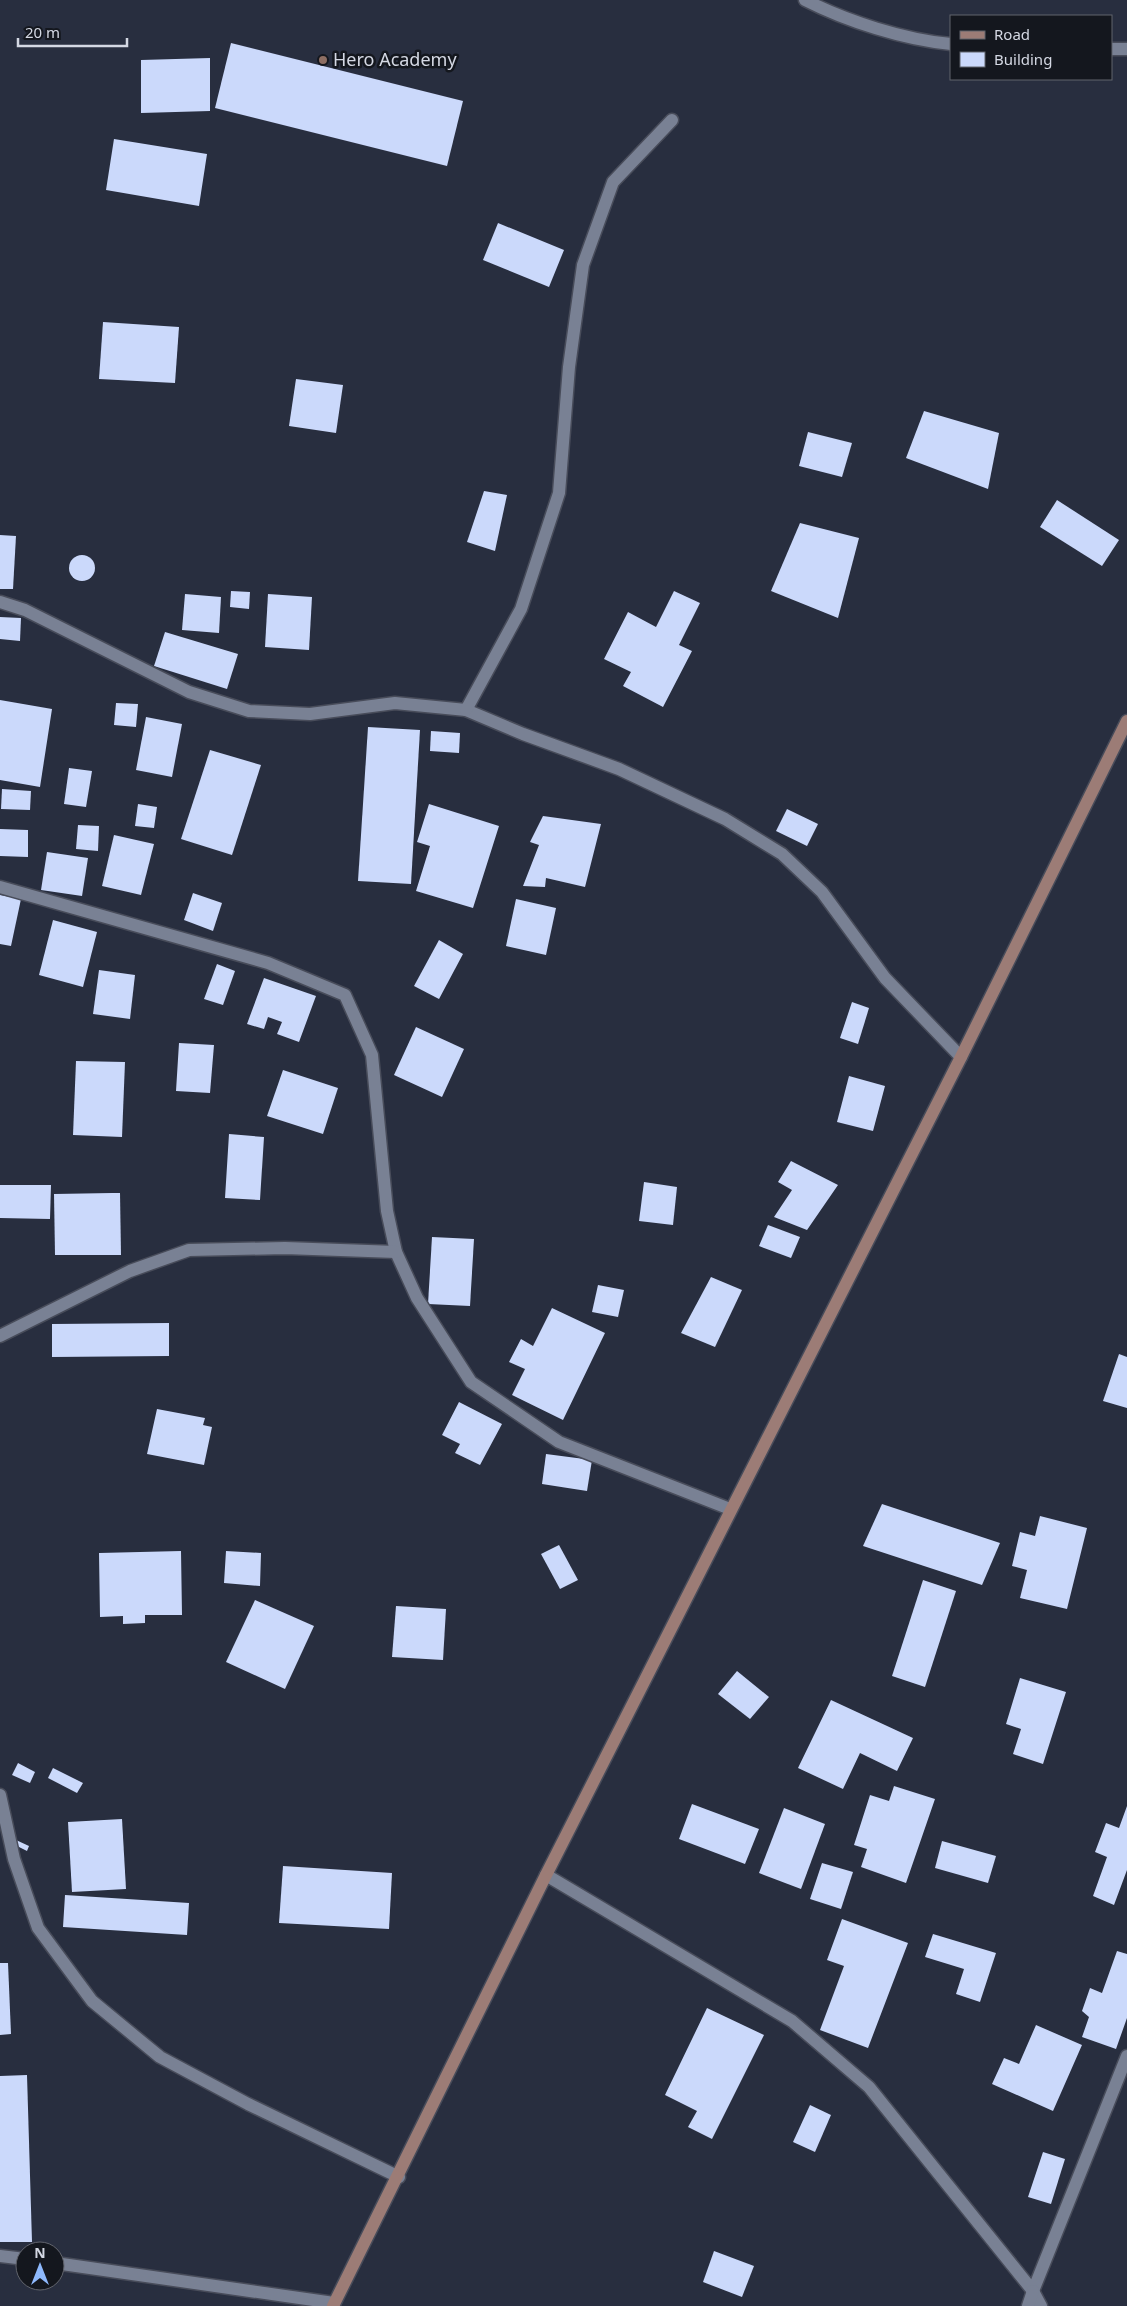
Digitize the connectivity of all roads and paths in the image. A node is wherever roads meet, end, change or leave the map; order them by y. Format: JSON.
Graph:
{"nodes":[{"id":1,"x":805,"y":0,"type":"edge"},
{"id":2,"x":950,"y":44,"type":"edge"},
{"id":3,"x":1127,"y":49,"type":"edge"},
{"id":4,"x":1112,"y":50,"type":"edge"},
{"id":5,"x":672,"y":120,"type":"dead end"},
{"id":6,"x":0,"y":602,"type":"edge"},
{"id":7,"x":466,"y":710,"type":"junction"},
{"id":8,"x":1127,"y":721,"type":"edge"},
{"id":9,"x":0,"y":887,"type":"edge"},
{"id":10,"x":961,"y":1056,"type":"junction"},
{"id":11,"x":396,"y":1252,"type":"junction"},
{"id":12,"x":0,"y":1336,"type":"edge"},
{"id":13,"x":730,"y":1509,"type":"junction"},
{"id":14,"x":0,"y":1795,"type":"edge"},
{"id":15,"x":546,"y":1875,"type":"junction"},
{"id":16,"x":1127,"y":2056,"type":"edge"},
{"id":17,"x":399,"y":2177,"type":"junction"},
{"id":18,"x":0,"y":2256,"type":"edge"},
{"id":19,"x":15,"y":2258,"type":"edge"},
{"id":20,"x":65,"y":2265,"type":"edge"},
{"id":21,"x":1033,"y":2291,"type":"junction"},
{"id":22,"x":334,"y":2305,"type":"edge"},
{"id":23,"x":1028,"y":2306,"type":"edge"},
{"id":24,"x":1041,"y":2306,"type":"edge"}],
"edges":[{"from":1,"to":2,"type":"street"},
{"from":3,"to":4,"type":"street"},
{"from":5,"to":7,"type":"street"},
{"from":6,"to":7,"type":"street"},
{"from":7,"to":10,"type":"street"},
{"from":8,"to":10,"type":"main road"},
{"from":9,"to":11,"type":"street"},
{"from":10,"to":13,"type":"main road"},
{"from":11,"to":12,"type":"street"},
{"from":11,"to":13,"type":"street"},
{"from":13,"to":15,"type":"main road"},
{"from":14,"to":17,"type":"street"},
{"from":15,"to":17,"type":"main road"},
{"from":15,"to":21,"type":"street"},
{"from":16,"to":21,"type":"street"},
{"from":17,"to":22,"type":"main road"},
{"from":18,"to":19,"type":"street"},
{"from":20,"to":22,"type":"street"},
{"from":21,"to":23,"type":"street"},
{"from":21,"to":24,"type":"street"}]}
